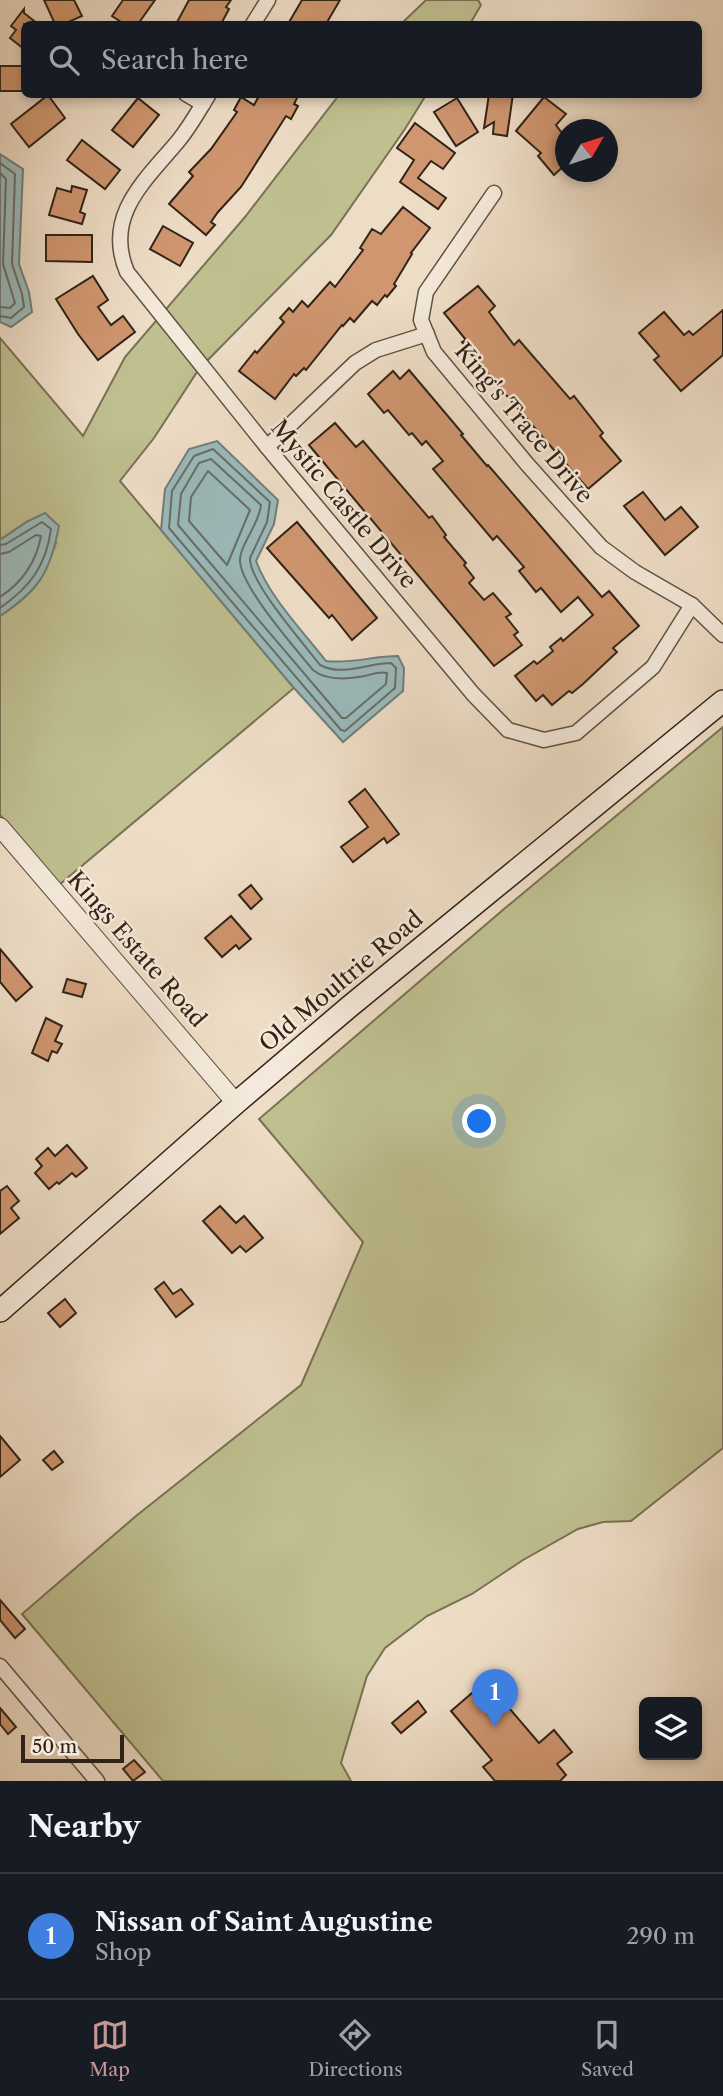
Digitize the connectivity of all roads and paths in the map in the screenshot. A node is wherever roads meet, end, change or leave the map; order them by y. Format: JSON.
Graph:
{"nodes":[{"id":1,"x":268,"y":0,"type":"edge"},
{"id":2,"x":255,"y":21,"type":"edge"},
{"id":3,"x":206,"y":99,"type":"edge"},
{"id":4,"x":494,"y":193,"type":"dead end"},
{"id":5,"x":427,"y":334,"type":"junction"},
{"id":6,"x":267,"y":447,"type":"junction"},
{"id":7,"x":692,"y":605,"type":"junction"},
{"id":8,"x":723,"y":635,"type":"edge"},
{"id":9,"x":723,"y":701,"type":"edge"},
{"id":10,"x":0,"y":827,"type":"edge"},
{"id":11,"x":236,"y":1103,"type":"junction"},
{"id":12,"x":0,"y":1311,"type":"edge"},
{"id":13,"x":0,"y":1666,"type":"edge"},
{"id":14,"x":97,"y":1781,"type":"edge"}],
"edges":[{"from":1,"to":2,"type":"street"},
{"from":3,"to":6,"type":"street","name":"Mystic Castle Drive"},
{"from":4,"to":5,"type":"street","name":"King's Trace Drive"},
{"from":5,"to":6,"type":"street"},
{"from":5,"to":7,"type":"street","name":"King's Trace Drive"},
{"from":6,"to":7,"type":"street","name":"Mystic Castle Drive"},
{"from":7,"to":8,"type":"street","name":"King's Trace Drive"},
{"from":9,"to":11,"type":"main road","name":"Old Moultrie Road"},
{"from":10,"to":11,"type":"street","name":"Kings Estate Road"},
{"from":11,"to":12,"type":"main road","name":"Old Moultrie Road"},
{"from":13,"to":14,"type":"street"}]}
